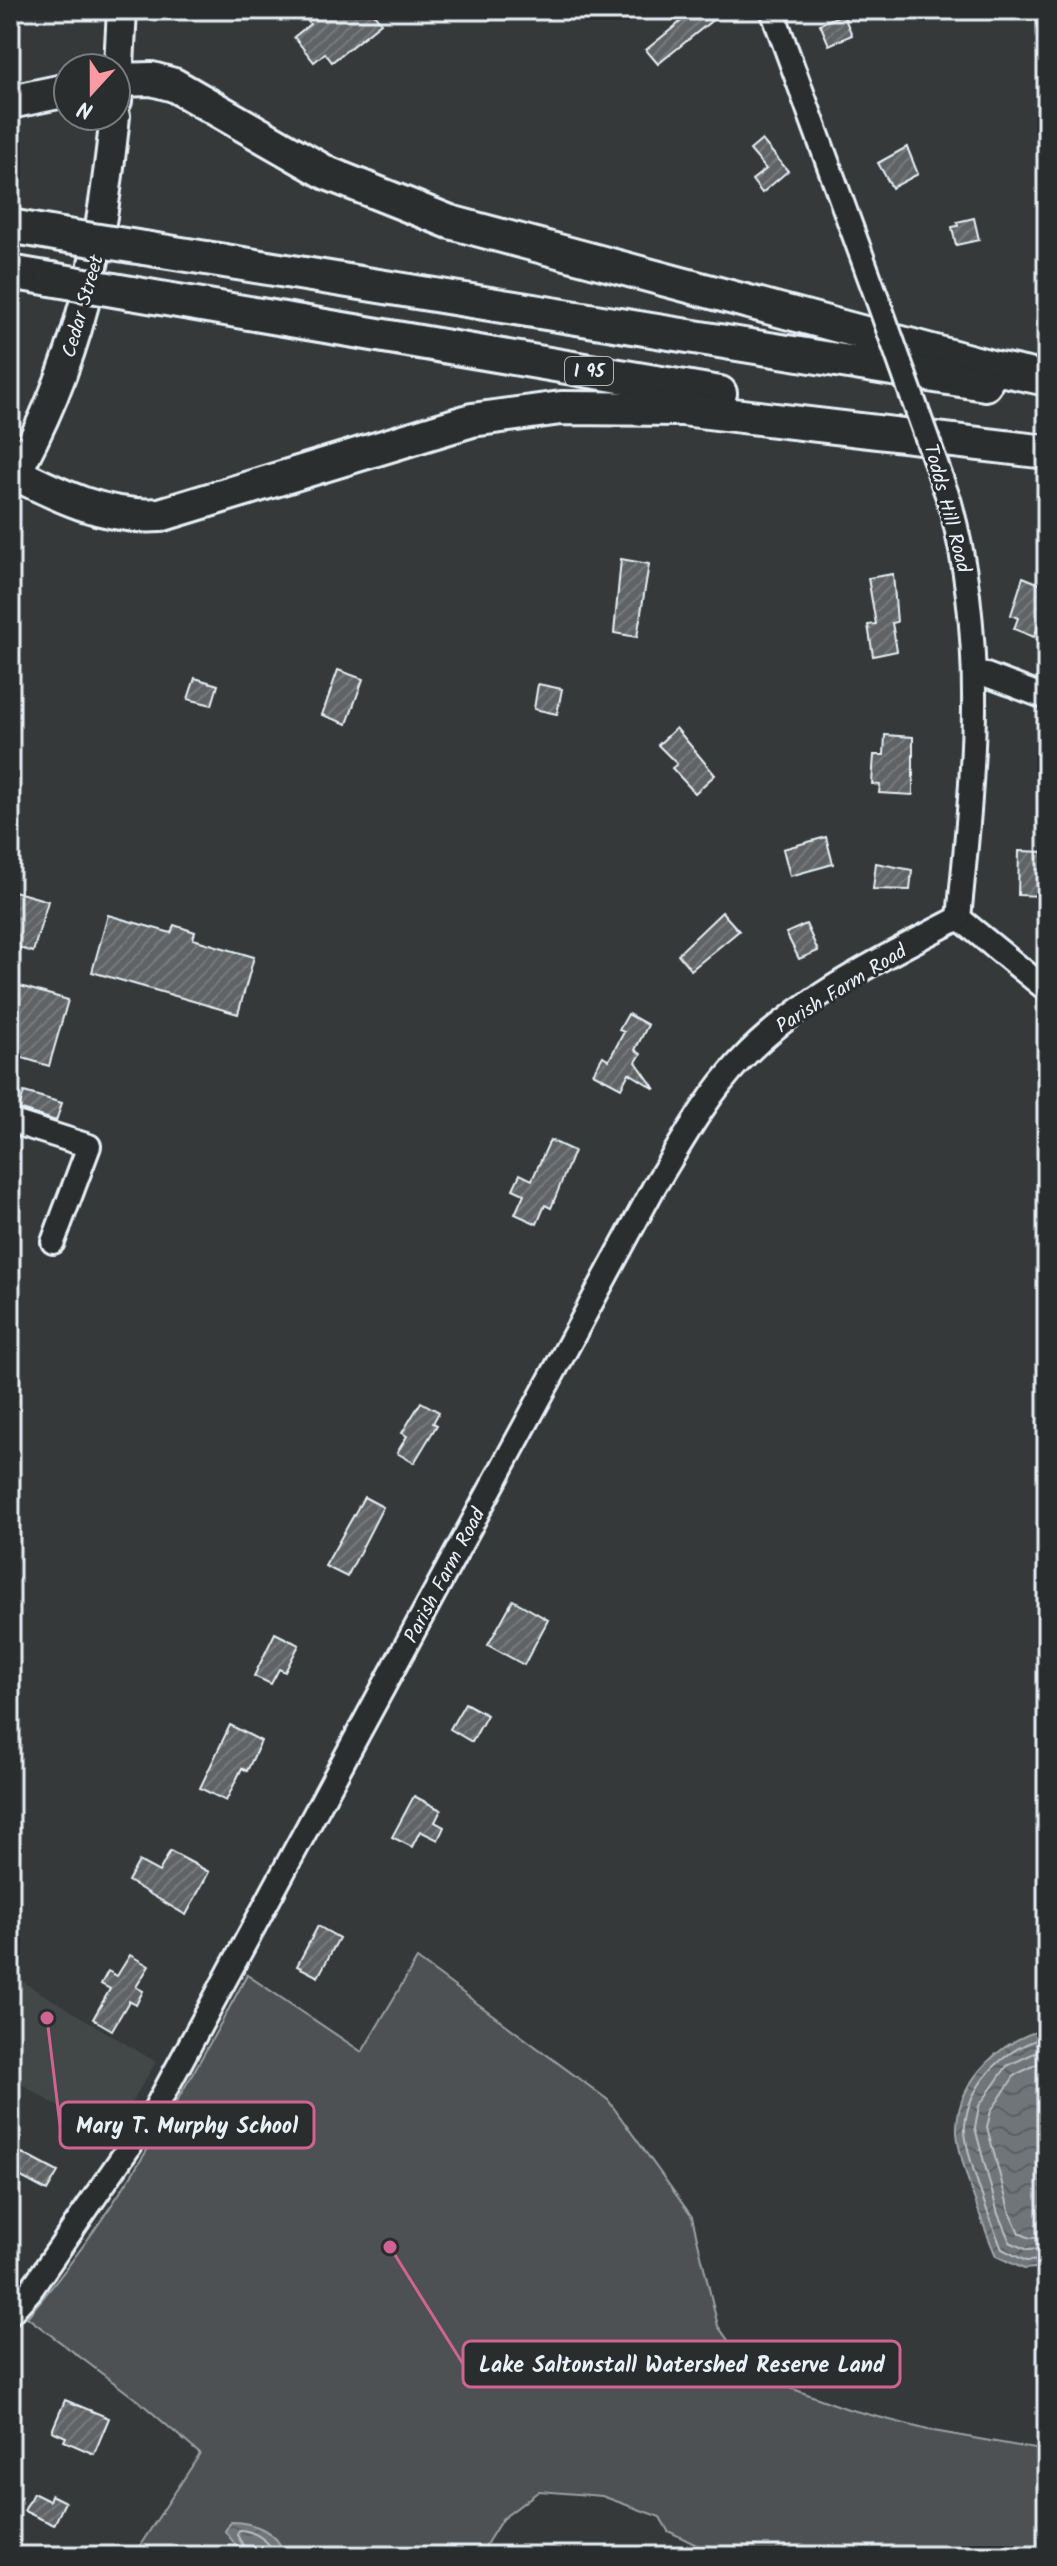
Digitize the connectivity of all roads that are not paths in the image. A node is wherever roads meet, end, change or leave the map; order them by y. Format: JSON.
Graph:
{"nodes":[{"id":1,"x":122,"y":10,"type":"edge"},
{"id":2,"x":772,"y":10,"type":"edge"},
{"id":3,"x":120,"y":52,"type":"edge"},
{"id":4,"x":132,"y":79,"type":"edge"},
{"id":5,"x":52,"y":93,"type":"edge"},
{"id":6,"x":10,"y":102,"type":"edge"},
{"id":7,"x":114,"y":132,"type":"edge"},
{"id":8,"x":10,"y":226,"type":"edge"},
{"id":9,"x":10,"y":272,"type":"edge"},
{"id":10,"x":1047,"y":379,"type":"edge"},
{"id":11,"x":1047,"y":394,"type":"edge"},
{"id":12,"x":1047,"y":451,"type":"edge"},
{"id":13,"x":12,"y":476,"type":"edge"},
{"id":14,"x":976,"y":671,"type":"junction"},
{"id":15,"x":1047,"y":698,"type":"edge"},
{"id":16,"x":959,"y":918,"type":"junction"},
{"id":17,"x":1047,"y":990,"type":"edge"},
{"id":18,"x":10,"y":1121,"type":"edge"},
{"id":19,"x":53,"y":1242,"type":"dead end"},
{"id":20,"x":10,"y":2313,"type":"edge"}],
"edges":[{"from":1,"to":3,"type":"main road","name":"Cedar Street"},
{"from":2,"to":14,"type":"street","name":"Todds Hill Road","bridge":true},
{"from":4,"to":10,"type":"highway"},
{"from":5,"to":6,"type":"highway"},
{"from":7,"to":13,"type":"main road","name":"Cedar Street"},
{"from":8,"to":11,"type":"highway","bridge":true},
{"from":9,"to":12,"type":"highway","number":"I 95","bridge":true},
{"from":12,"to":13,"type":"highway"},
{"from":14,"to":15,"type":"street"},
{"from":14,"to":16,"type":"street","name":"Todds Hill Road"},
{"from":16,"to":17,"type":"street"},
{"from":16,"to":20,"type":"street","name":"Parish Farm Road"},
{"from":18,"to":19,"type":"street"}]}
